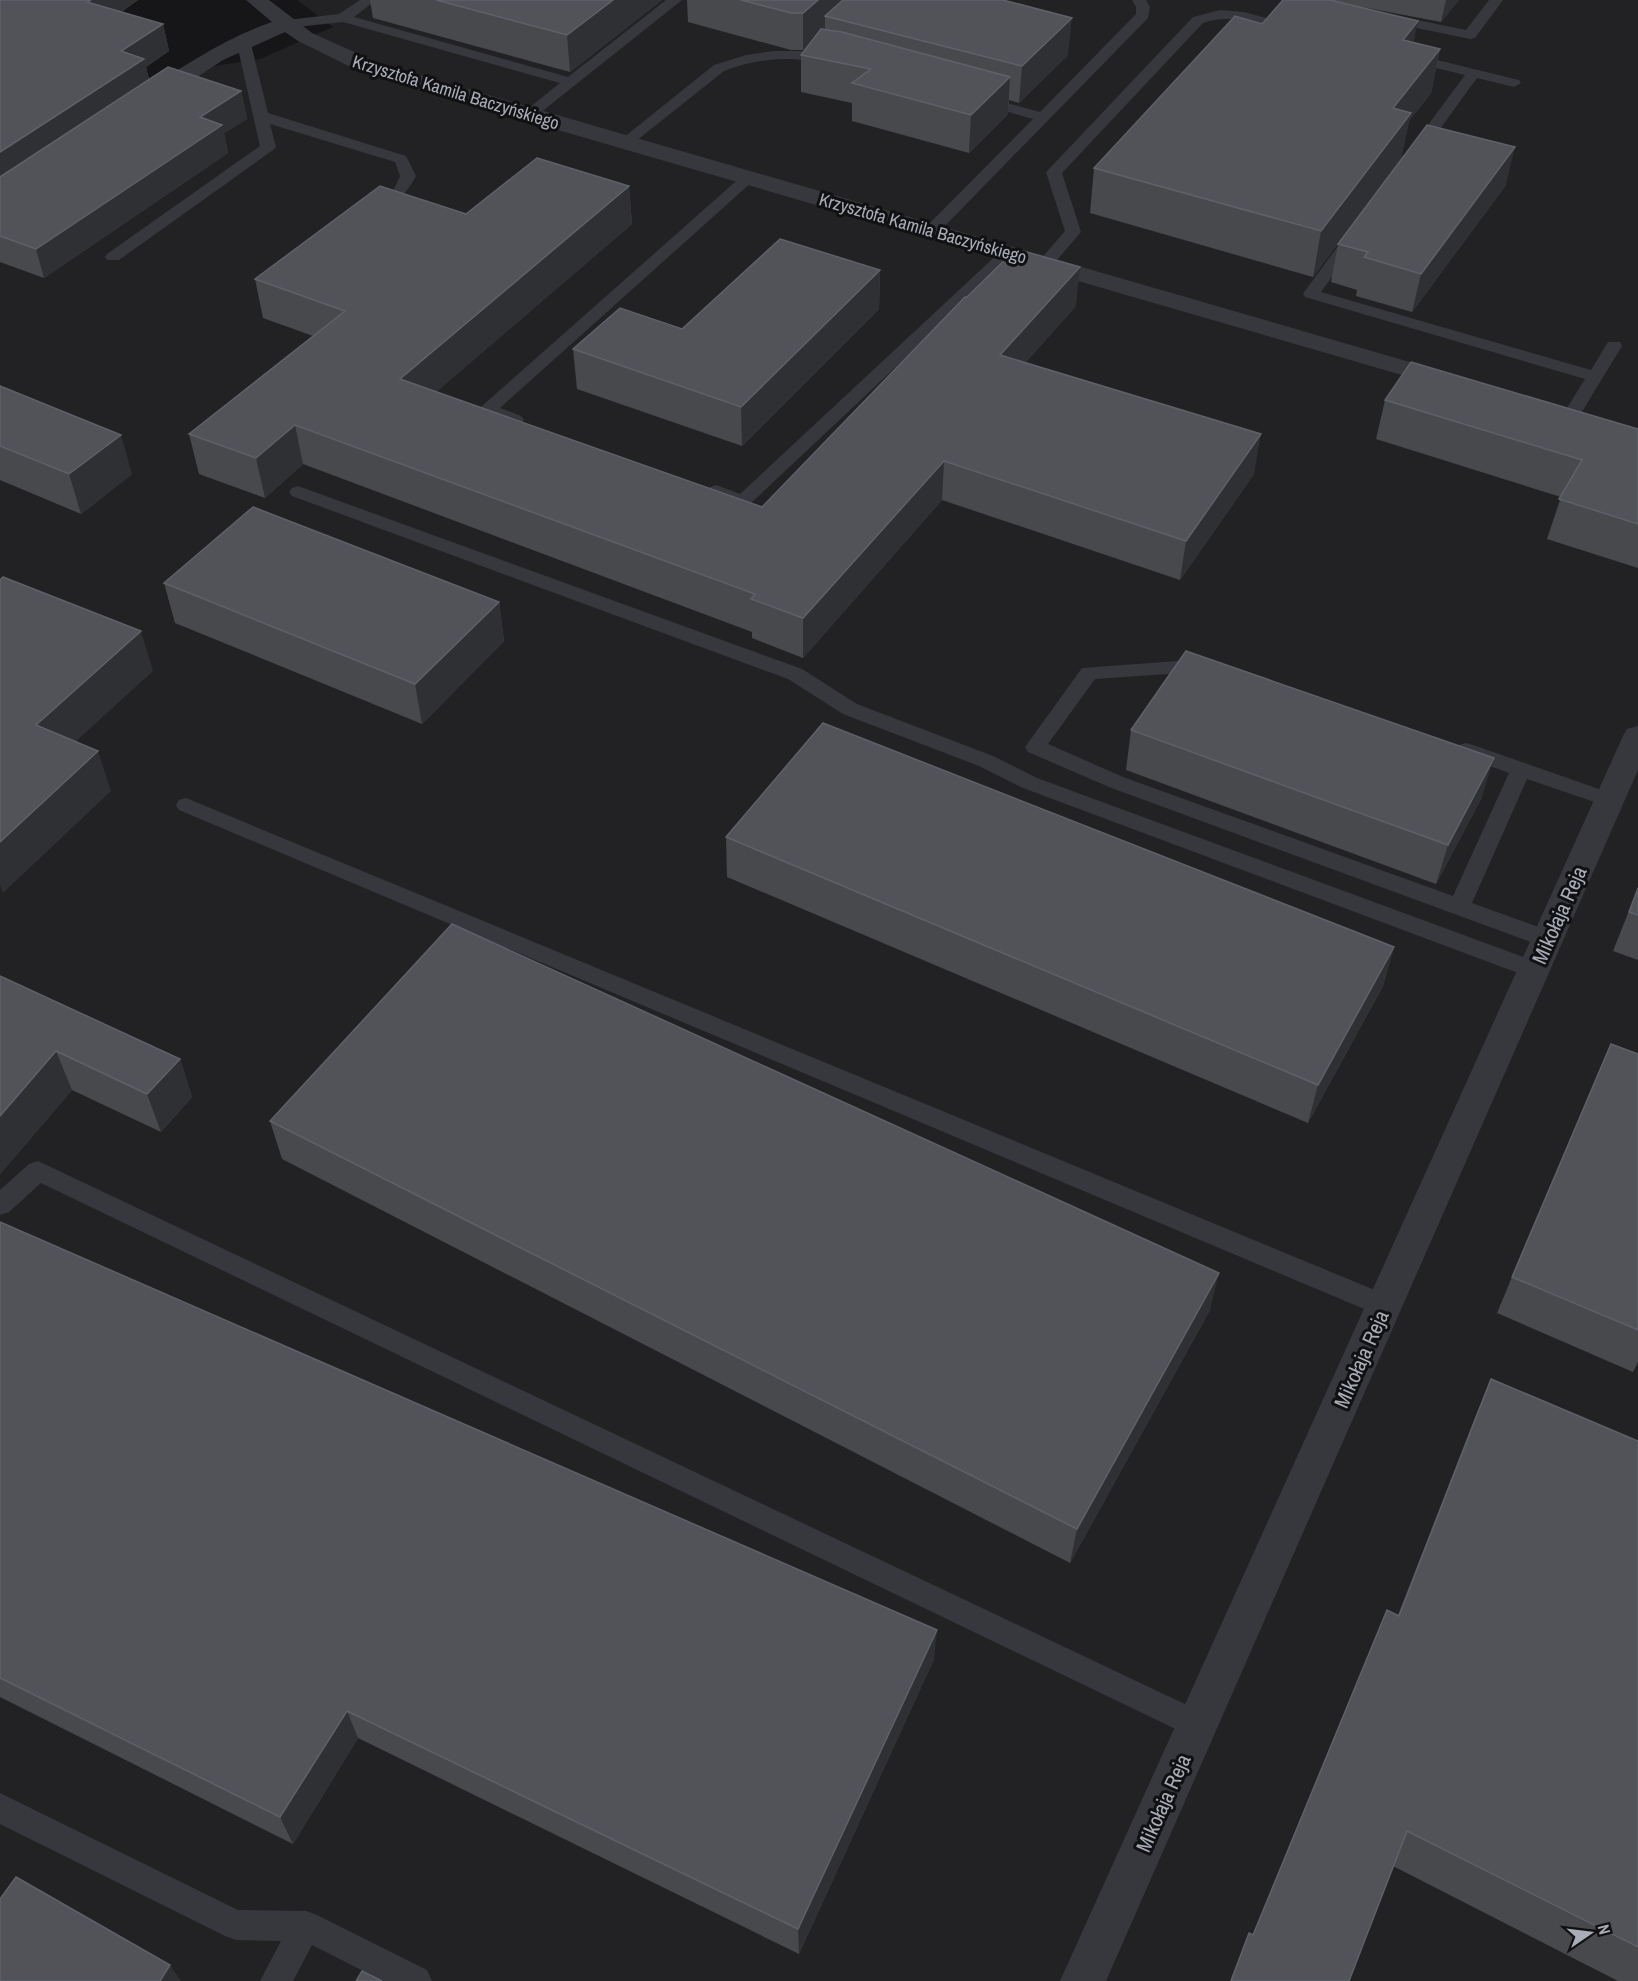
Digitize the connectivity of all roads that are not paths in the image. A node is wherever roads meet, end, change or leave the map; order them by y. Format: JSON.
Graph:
{"nodes":[{"id":1,"x":256,"y":0,"type":"edge"},
{"id":2,"x":369,"y":0,"type":"edge"},
{"id":3,"x":675,"y":0,"type":"edge"},
{"id":4,"x":1138,"y":0,"type":"edge"},
{"id":5,"x":1496,"y":0,"type":"edge"},
{"id":6,"x":1371,"y":14,"type":"edge"},
{"id":7,"x":343,"y":18,"type":"junction"},
{"id":8,"x":287,"y":24,"type":"junction"},
{"id":9,"x":1303,"y":32,"type":"edge"},
{"id":10,"x":243,"y":40,"type":"junction"},
{"id":11,"x":825,"y":42,"type":"edge"},
{"id":12,"x":1394,"y":54,"type":"edge"},
{"id":13,"x":809,"y":56,"type":"junction"},
{"id":14,"x":847,"y":64,"type":"edge"},
{"id":15,"x":1474,"y":73,"type":"junction"},
{"id":16,"x":571,"y":82,"type":"junction"},
{"id":17,"x":1514,"y":83,"type":"dead end"},
{"id":18,"x":963,"y":95,"type":"edge"},
{"id":19,"x":134,"y":108,"type":"edge"},
{"id":20,"x":530,"y":114,"type":"junction"},
{"id":21,"x":261,"y":116,"type":"junction"},
{"id":22,"x":1043,"y":117,"type":"junction"},
{"id":23,"x":626,"y":142,"type":"junction"},
{"id":24,"x":1403,"y":169,"type":"edge"},
{"id":25,"x":748,"y":178,"type":"junction"},
{"id":26,"x":362,"y":220,"type":"edge"},
{"id":27,"x":1360,"y":227,"type":"edge"},
{"id":28,"x":931,"y":231,"type":"junction"},
{"id":29,"x":1008,"y":253,"type":"junction"},
{"id":30,"x":113,"y":257,"type":"dead end"},
{"id":31,"x":1045,"y":264,"type":"junction"},
{"id":32,"x":1614,"y":346,"type":"dead end"},
{"id":33,"x":1595,"y":377,"type":"junction"},
{"id":34,"x":1468,"y":387,"type":"edge"},
{"id":35,"x":1548,"y":410,"type":"edge"},
{"id":36,"x":1582,"y":420,"type":"joint"},
{"id":37,"x":532,"y":426,"type":"edge"},
{"id":38,"x":699,"y":485,"type":"edge"},
{"id":39,"x":298,"y":492,"type":"dead end"},
{"id":40,"x":1224,"y":665,"type":"edge"},
{"id":41,"x":1638,"y":736,"type":"edge"},
{"id":42,"x":1444,"y":742,"type":"edge"},
{"id":43,"x":1521,"y":770,"type":"junction"},
{"id":44,"x":1609,"y":800,"type":"junction"},
{"id":45,"x":186,"y":805,"type":"dead end"},
{"id":46,"x":1459,"y":907,"type":"junction"},
{"id":47,"x":1541,"y":955,"type":"junction"},
{"id":48,"x":0,"y":1205,"type":"edge"},
{"id":49,"x":1385,"y":1306,"type":"junction"},
{"id":50,"x":1198,"y":1725,"type":"junction"},
{"id":51,"x":0,"y":1808,"type":"edge"},
{"id":52,"x":306,"y":1926,"type":"junction"},
{"id":53,"x":276,"y":1981,"type":"edge"},
{"id":54,"x":416,"y":1981,"type":"edge"},
{"id":55,"x":1083,"y":1981,"type":"edge"}],
"edges":[{"from":1,"to":8,"type":"street","name":"Krzysztofa Kamila Baczyńskiego"},
{"from":2,"to":7,"type":"lane"},
{"from":3,"to":16,"type":"lane"},
{"from":4,"to":22,"type":"lane"},
{"from":5,"to":6,"type":"lane"},
{"from":7,"to":8,"type":"lane"},
{"from":7,"to":16,"type":"lane"},
{"from":8,"to":10,"type":"street"},
{"from":8,"to":20,"type":"street","name":"Krzysztofa Kamila Baczyńskiego"},
{"from":9,"to":31,"type":"lane"},
{"from":10,"to":19,"type":"street"},
{"from":10,"to":21,"type":"lane"},
{"from":11,"to":13,"type":"lane"},
{"from":12,"to":15,"type":"lane"},
{"from":13,"to":14,"type":"lane"},
{"from":13,"to":23,"type":"lane"},
{"from":15,"to":17,"type":"lane"},
{"from":15,"to":24,"type":"lane"},
{"from":16,"to":20,"type":"lane"},
{"from":18,"to":22,"type":"lane"},
{"from":20,"to":23,"type":"street","name":"Krzysztofa Kamila Baczyńskiego"},
{"from":21,"to":26,"type":"lane"},
{"from":21,"to":30,"type":"lane"},
{"from":22,"to":28,"type":"lane"},
{"from":23,"to":25,"type":"street","name":"Krzysztofa Kamila Baczyńskiego"},
{"from":25,"to":28,"type":"street","name":"Krzysztofa Kamila Baczyńskiego"},
{"from":25,"to":37,"type":"lane"},
{"from":27,"to":33,"type":"lane"},
{"from":28,"to":29,"type":"street","name":"Krzysztofa Kamila Baczyńskiego"},
{"from":29,"to":31,"type":"street","name":"Krzysztofa Kamila Baczyńskiego"},
{"from":29,"to":38,"type":"lane"},
{"from":31,"to":34,"type":"street","name":"Krzysztofa Kamila Baczyńskiego"},
{"from":32,"to":33,"type":"lane"},
{"from":33,"to":36,"type":"lane"},
{"from":35,"to":36,"type":"street"},
{"from":39,"to":47,"type":"lane"},
{"from":40,"to":46,"type":"lane"},
{"from":41,"to":44,"type":"street","name":"Mikołaja Reja"},
{"from":42,"to":43,"type":"lane"},
{"from":43,"to":44,"type":"lane"},
{"from":43,"to":46,"type":"lane"},
{"from":44,"to":47,"type":"street","name":"Mikołaja Reja"},
{"from":45,"to":49,"type":"lane"},
{"from":46,"to":47,"type":"lane"},
{"from":47,"to":49,"type":"street","name":"Mikołaja Reja"},
{"from":48,"to":50,"type":"lane"},
{"from":49,"to":50,"type":"street","name":"Mikołaja Reja"},
{"from":50,"to":55,"type":"street","name":"Mikołaja Reja"},
{"from":51,"to":52,"type":"lane"},
{"from":52,"to":53,"type":"lane"},
{"from":52,"to":54,"type":"lane"}]}
